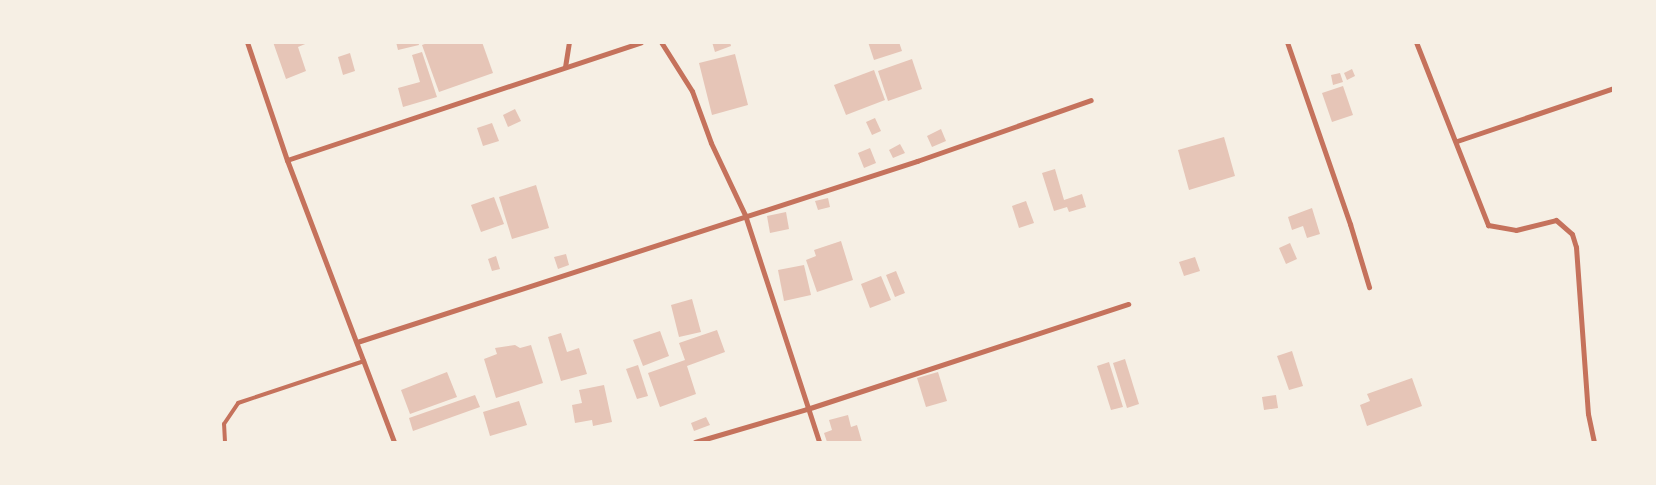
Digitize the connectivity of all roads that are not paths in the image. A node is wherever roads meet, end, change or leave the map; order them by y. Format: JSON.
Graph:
{"nodes":[{"id":1,"x":247,"y":42,"type":"edge"},
{"id":2,"x":569,"y":42,"type":"edge"},
{"id":3,"x":641,"y":42,"type":"edge"},
{"id":4,"x":661,"y":42,"type":"edge"},
{"id":5,"x":1286,"y":42,"type":"edge"},
{"id":6,"x":1416,"y":42,"type":"edge"},
{"id":7,"x":565,"y":68,"type":"junction"},
{"id":8,"x":1614,"y":88,"type":"edge"},
{"id":9,"x":1091,"y":100,"type":"dead end"},
{"id":10,"x":1457,"y":141,"type":"junction"},
{"id":11,"x":287,"y":160,"type":"junction"},
{"id":12,"x":744,"y":215,"type":"junction"},
{"id":13,"x":1369,"y":287,"type":"dead end"},
{"id":14,"x":1128,"y":304,"type":"dead end"},
{"id":15,"x":357,"y":342,"type":"junction"},
{"id":16,"x":364,"y":361,"type":"junction"},
{"id":17,"x":807,"y":409,"type":"junction"},
{"id":18,"x":225,"y":442,"type":"edge"},
{"id":19,"x":394,"y":442,"type":"edge"},
{"id":20,"x":695,"y":442,"type":"edge"},
{"id":21,"x":819,"y":442,"type":"edge"},
{"id":22,"x":1594,"y":442,"type":"edge"}],
"edges":[{"from":1,"to":11,"type":"street"},
{"from":2,"to":7,"type":"street"},
{"from":3,"to":7,"type":"street"},
{"from":4,"to":12,"type":"street"},
{"from":5,"to":13,"type":"street"},
{"from":6,"to":10,"type":"street"},
{"from":7,"to":11,"type":"street"},
{"from":8,"to":10,"type":"street"},
{"from":9,"to":12,"type":"street"},
{"from":10,"to":22,"type":"street"},
{"from":11,"to":15,"type":"street"},
{"from":12,"to":15,"type":"street"},
{"from":12,"to":17,"type":"street"},
{"from":14,"to":17,"type":"street"},
{"from":15,"to":16,"type":"street"},
{"from":16,"to":18,"type":"lane"},
{"from":16,"to":19,"type":"street"},
{"from":17,"to":20,"type":"street"},
{"from":17,"to":21,"type":"street"}]}
